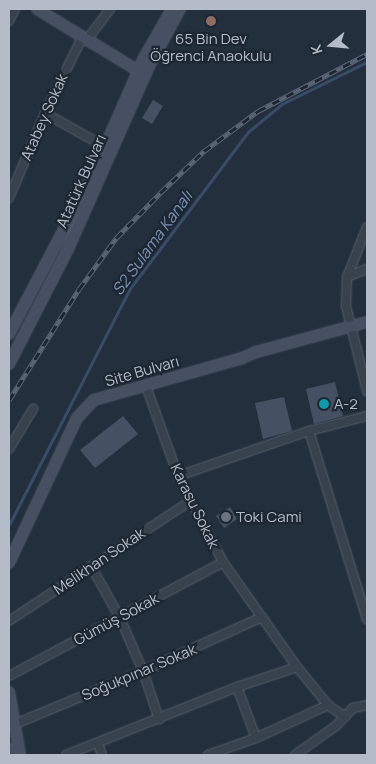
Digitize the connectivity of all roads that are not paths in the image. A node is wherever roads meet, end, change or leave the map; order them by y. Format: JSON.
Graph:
{"nodes":[{"id":1,"x":15,"y":9,"type":"edge"},
{"id":2,"x":37,"y":9,"type":"edge"},
{"id":3,"x":110,"y":9,"type":"edge"},
{"id":4,"x":172,"y":9,"type":"edge"},
{"id":5,"x":180,"y":9,"type":"edge"},
{"id":6,"x":51,"y":12,"type":"edge"},
{"id":7,"x":9,"y":21,"type":"edge"},
{"id":8,"x":84,"y":39,"type":"junction"},
{"id":9,"x":142,"y":74,"type":"junction"},
{"id":10,"x":45,"y":112,"type":"junction"},
{"id":11,"x":105,"y":146,"type":"junction"},
{"id":12,"x":9,"y":198,"type":"edge"},
{"id":13,"x":367,"y":227,"type":"edge"},
{"id":14,"x":367,"y":269,"type":"edge"},
{"id":15,"x":346,"y":277,"type":"junction"},
{"id":16,"x":367,"y":322,"type":"edge"},
{"id":17,"x":351,"y":325,"type":"junction"},
{"id":18,"x":9,"y":334,"type":"edge"},
{"id":19,"x":9,"y":364,"type":"edge"},
{"id":20,"x":146,"y":386,"type":"junction"},
{"id":21,"x":367,"y":391,"type":"edge"},
{"id":22,"x":33,"y":409,"type":"dead end"},
{"id":23,"x":367,"y":416,"type":"edge"},
{"id":24,"x":308,"y":431,"type":"junction"},
{"id":25,"x":9,"y":449,"type":"edge"},
{"id":26,"x":178,"y":476,"type":"junction"},
{"id":27,"x":190,"y":501,"type":"junction"},
{"id":28,"x":10,"y":558,"type":"edge"},
{"id":29,"x":223,"y":562,"type":"junction"},
{"id":30,"x":91,"y":566,"type":"junction"},
{"id":31,"x":262,"y":617,"type":"junction"},
{"id":32,"x":120,"y":618,"type":"junction"},
{"id":33,"x":367,"y":619,"type":"edge"},
{"id":34,"x":9,"y":621,"type":"edge"},
{"id":35,"x":297,"y":667,"type":"junction"},
{"id":36,"x":143,"y":671,"type":"junction"},
{"id":37,"x":9,"y":676,"type":"edge"},
{"id":38,"x":237,"y":687,"type":"junction"},
{"id":39,"x":9,"y":692,"type":"edge"},
{"id":40,"x":328,"y":705,"type":"junction"},
{"id":41,"x":367,"y":705,"type":"edge"},
{"id":42,"x":345,"y":717,"type":"junction"},
{"id":43,"x":159,"y":719,"type":"junction"},
{"id":44,"x":15,"y":724,"type":"junction"},
{"id":45,"x":256,"y":738,"type":"junction"},
{"id":46,"x":98,"y":743,"type":"junction"},
{"id":47,"x":9,"y":749,"type":"edge"},
{"id":48,"x":222,"y":753,"type":"edge"},
{"id":49,"x":10,"y":755,"type":"edge"},
{"id":50,"x":20,"y":755,"type":"edge"},
{"id":51,"x":66,"y":755,"type":"edge"},
{"id":52,"x":102,"y":755,"type":"edge"},
{"id":53,"x":208,"y":755,"type":"edge"},
{"id":54,"x":295,"y":755,"type":"edge"}],
"edges":[{"from":1,"to":7,"type":"street"},
{"from":2,"to":6,"type":"main road"},
{"from":3,"to":8,"type":"street","name":"Atabey Sokak"},
{"from":4,"to":9,"type":"main road","name":"Atatürk Bulvarı"},
{"from":5,"to":9,"type":"main road","name":"Atatürk Bulvarı"},
{"from":6,"to":8,"type":"main road"},
{"from":8,"to":9,"type":"main road"},
{"from":8,"to":10,"type":"street","name":"Atabey Sokak"},
{"from":9,"to":11,"type":"main road","name":"Atatürk Bulvarı"},
{"from":9,"to":19,"type":"main road","name":"Atatürk Bulvarı"},
{"from":10,"to":11,"type":"street"},
{"from":10,"to":12,"type":"street","name":"Atabey Sokak"},
{"from":11,"to":18,"type":"main road","name":"Atatürk Bulvarı"},
{"from":13,"to":15,"type":"street"},
{"from":14,"to":15,"type":"street"},
{"from":15,"to":17,"type":"street"},
{"from":16,"to":17,"type":"main road","name":"Site Bulvarı"},
{"from":17,"to":20,"type":"main road","name":"Site Bulvarı"},
{"from":17,"to":21,"type":"street"},
{"from":20,"to":26,"type":"street","name":"Karasu Sokak"},
{"from":20,"to":28,"type":"main road","name":"Site Bulvarı"},
{"from":22,"to":25,"type":"street"},
{"from":23,"to":24,"type":"street"},
{"from":24,"to":26,"type":"street"},
{"from":24,"to":33,"type":"street"},
{"from":26,"to":27,"type":"street","name":"Karasu Sokak"},
{"from":27,"to":29,"type":"street","name":"Karasu Sokak"},
{"from":27,"to":30,"type":"street","name":"Melikhan Sokak"},
{"from":29,"to":31,"type":"street","name":"Karasu Sokak"},
{"from":29,"to":32,"type":"street","name":"Gümüş Sokak"},
{"from":30,"to":32,"type":"street"},
{"from":30,"to":34,"type":"street","name":"Melikhan Sokak"},
{"from":31,"to":35,"type":"street","name":"Karasu Sokak"},
{"from":31,"to":36,"type":"street","name":"Soğukpınar Sokak"},
{"from":32,"to":36,"type":"street"},
{"from":32,"to":37,"type":"street","name":"Gümüş Sokak"},
{"from":35,"to":38,"type":"street"},
{"from":35,"to":40,"type":"street","name":"Karasu Sokak"},
{"from":36,"to":43,"type":"street"},
{"from":36,"to":44,"type":"street","name":"Soğukpınar Sokak"},
{"from":38,"to":43,"type":"street"},
{"from":38,"to":45,"type":"street"},
{"from":39,"to":44,"type":"main road"},
{"from":40,"to":42,"type":"street","name":"Karasu Sokak"},
{"from":40,"to":45,"type":"street"},
{"from":41,"to":42,"type":"street"},
{"from":42,"to":54,"type":"street"},
{"from":43,"to":46,"type":"street"},
{"from":44,"to":50,"type":"main road"},
{"from":45,"to":48,"type":"street"},
{"from":46,"to":51,"type":"street"},
{"from":46,"to":52,"type":"street"},
{"from":47,"to":49,"type":"main road"},
{"from":48,"to":53,"type":"street"}]}
